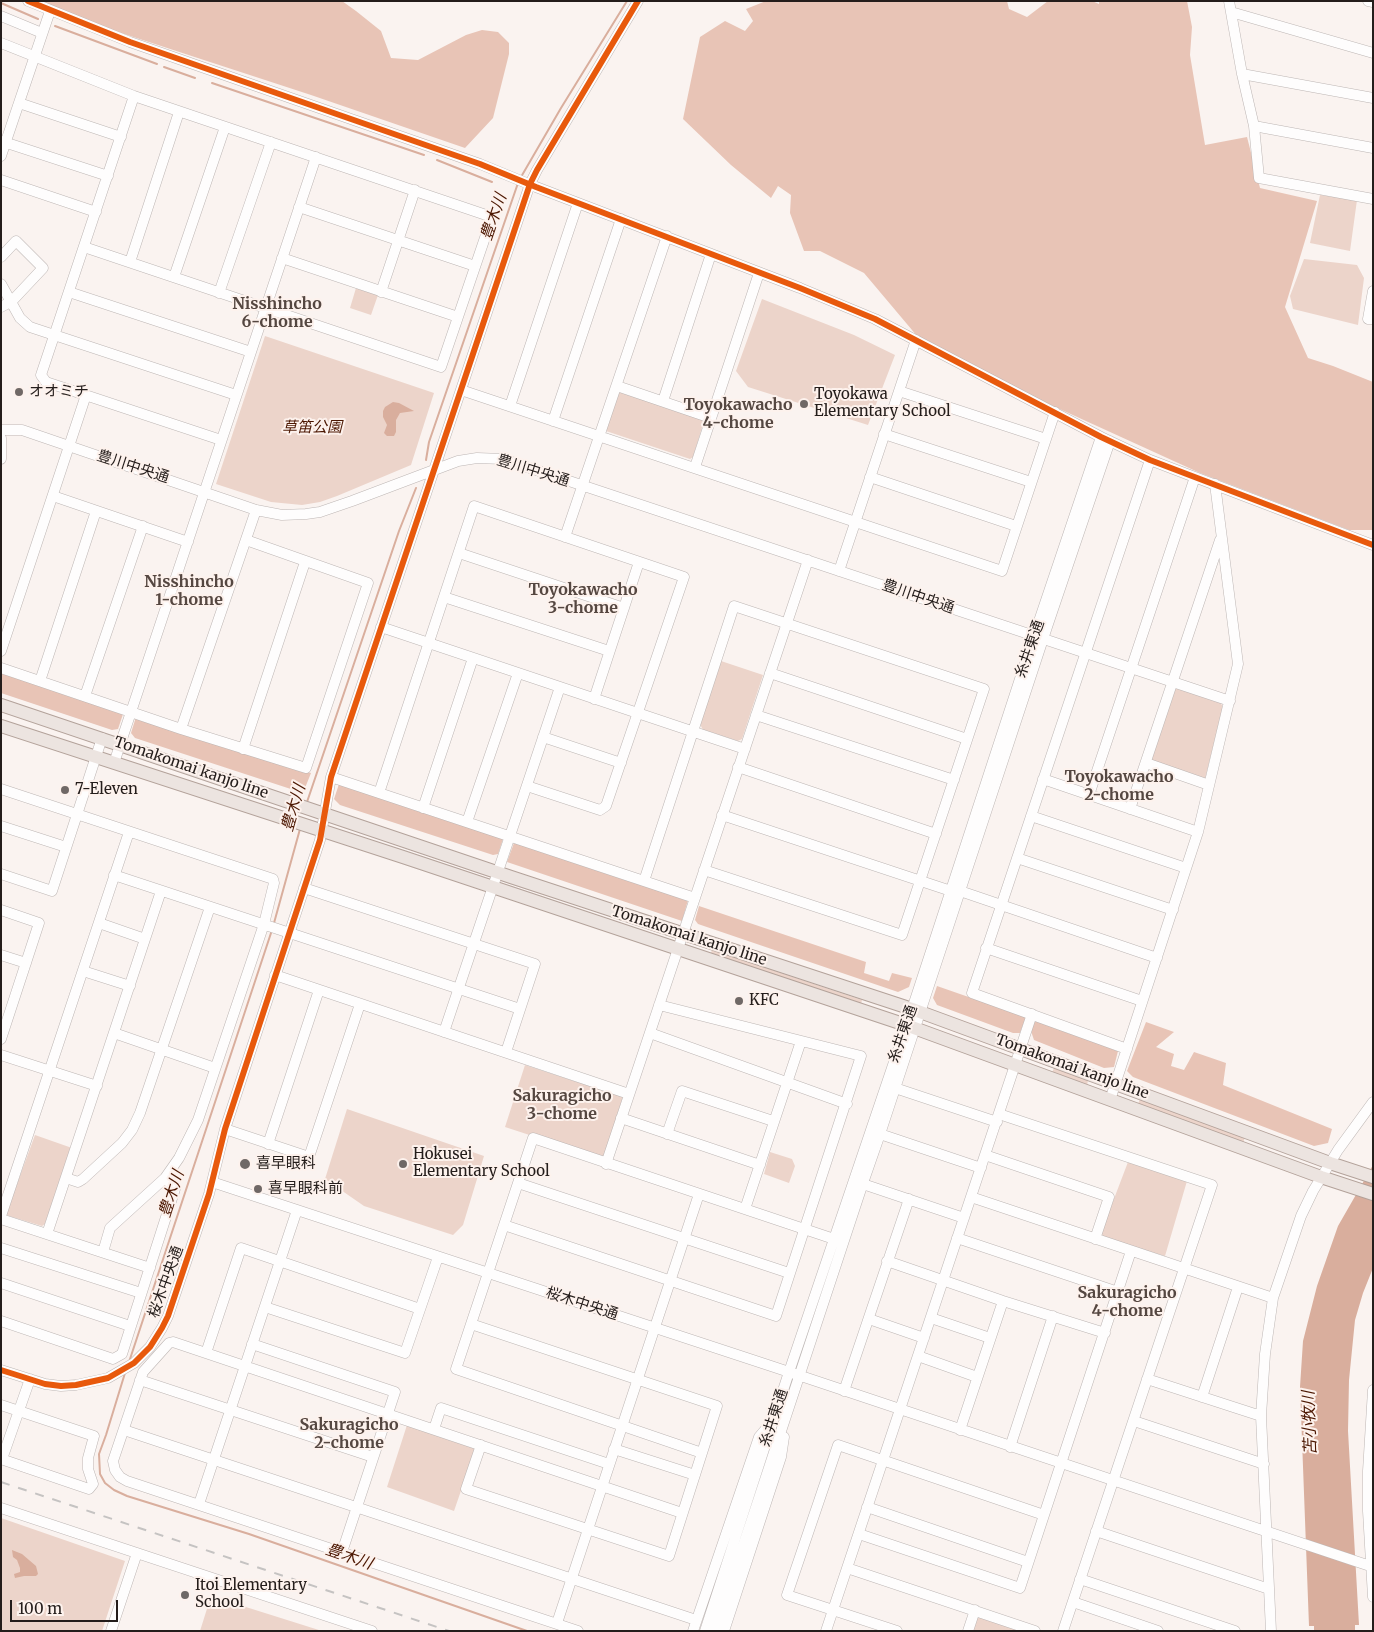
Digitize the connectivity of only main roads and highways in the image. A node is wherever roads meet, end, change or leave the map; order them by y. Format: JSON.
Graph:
{"nodes":[{"id":1,"x":1,"y":705,"type":"edge"},
{"id":2,"x":1,"y":726,"type":"edge"},
{"id":3,"x":1373,"y":1177,"type":"edge"},
{"id":4,"x":1373,"y":1194,"type":"edge"}],
"edges":[{"from":1,"to":3,"type":"main road","name":"Tomakomai kanjo line"},
{"from":2,"to":4,"type":"main road","name":"Tomakomai kanjo line"}]}
